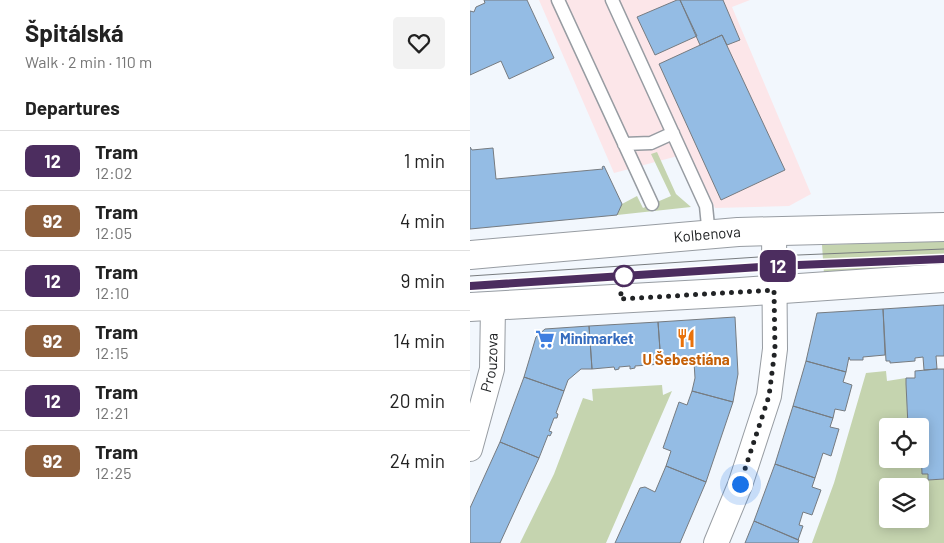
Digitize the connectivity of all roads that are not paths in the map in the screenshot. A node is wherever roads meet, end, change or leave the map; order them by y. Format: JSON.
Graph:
{"nodes":[{"id":1,"x":558,"y":0,"type":"edge"},
{"id":2,"x":612,"y":0,"type":"edge"},
{"id":3,"x":673,"y":133,"type":"junction"},
{"id":4,"x":624,"y":144,"type":"junction"},
{"id":5,"x":652,"y":204,"type":"dead end"},
{"id":6,"x":944,"y":227,"type":"edge"},
{"id":7,"x":774,"y":231,"type":"junction"},
{"id":8,"x":708,"y":236,"type":"junction"},
{"id":9,"x":470,"y":255,"type":"edge"},
{"id":10,"x":944,"y":278,"type":"edge"},
{"id":11,"x":774,"y":290,"type":"junction"},
{"id":12,"x":482,"y":307,"type":"edge"},
{"id":13,"x":470,"y":449,"type":"edge"},
{"id":14,"x":716,"y":543,"type":"edge"}],
"edges":[{"from":1,"to":4,"type":"lane"},
{"from":2,"to":3,"type":"lane"},
{"from":3,"to":4,"type":"lane"},
{"from":3,"to":8,"type":"lane"},
{"from":4,"to":5,"type":"lane"},
{"from":6,"to":7,"type":"main road","name":"Kolbenova"},
{"from":7,"to":8,"type":"main road","name":"Kolbenova"},
{"from":7,"to":11,"type":"street"},
{"from":8,"to":9,"type":"main road","name":"Kolbenova"},
{"from":10,"to":11,"type":"main road"},
{"from":11,"to":12,"type":"main road"},
{"from":11,"to":14,"type":"street"},
{"from":12,"to":13,"type":"street","name":"Prouzova"}]}
